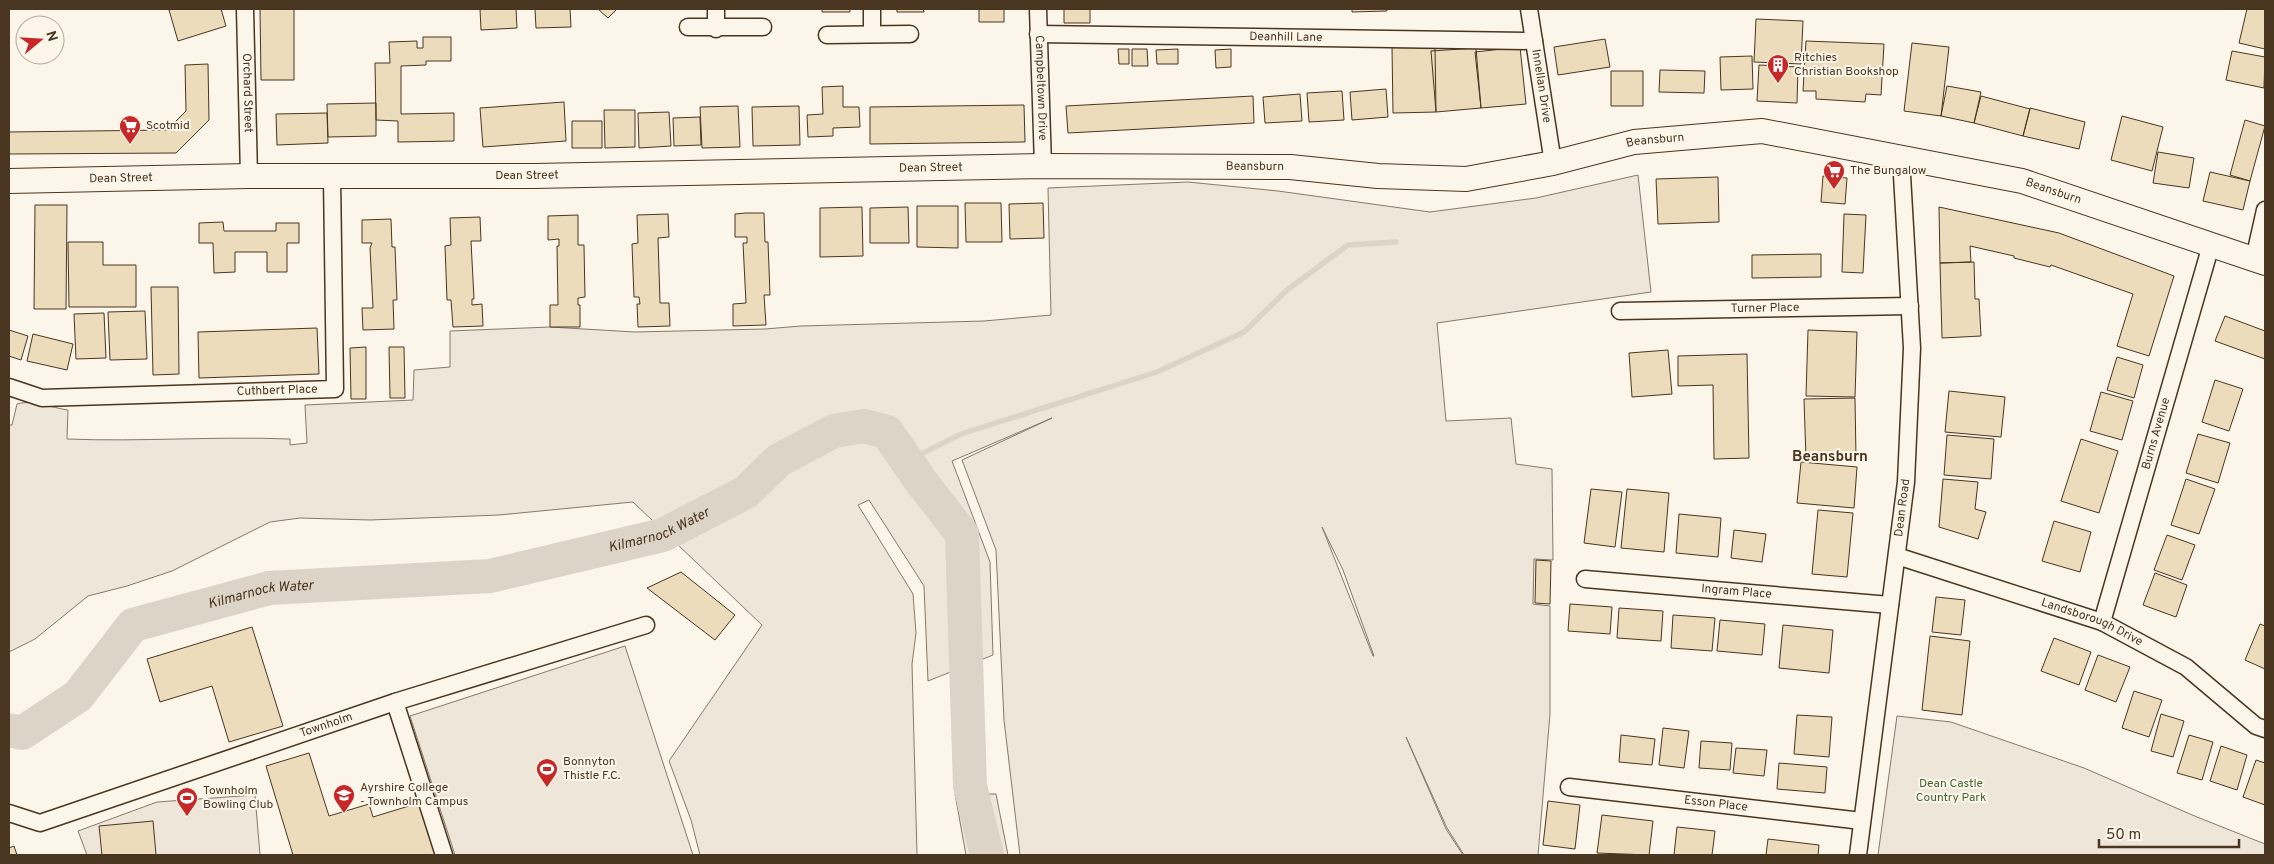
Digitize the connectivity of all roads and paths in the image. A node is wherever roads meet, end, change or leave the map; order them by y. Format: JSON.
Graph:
{"nodes":[{"id":1,"x":245,"y":9,"type":"edge"},
{"id":2,"x":716,"y":9,"type":"edge"},
{"id":3,"x":872,"y":9,"type":"edge"},
{"id":4,"x":1038,"y":9,"type":"edge"},
{"id":5,"x":1528,"y":9,"type":"edge"},
{"id":6,"x":688,"y":27,"type":"dead end"},
{"id":7,"x":763,"y":27,"type":"dead end"},
{"id":8,"x":716,"y":29,"type":"junction"},
{"id":9,"x":872,"y":34,"type":"junction"},
{"id":10,"x":910,"y":34,"type":"dead end"},
{"id":11,"x":1038,"y":34,"type":"junction"},
{"id":12,"x":827,"y":36,"type":"dead end"},
{"id":13,"x":1534,"y":41,"type":"junction"},
{"id":14,"x":1902,"y":158,"type":"junction"},
{"id":15,"x":1553,"y":163,"type":"junction"},
{"id":16,"x":1043,"y":166,"type":"junction"},
{"id":17,"x":249,"y":176,"type":"junction"},
{"id":18,"x":332,"y":177,"type":"junction"},
{"id":19,"x":9,"y":181,"type":"edge"},
{"id":20,"x":2265,"y":210,"type":"edge"},
{"id":21,"x":2211,"y":245,"type":"junction"},
{"id":22,"x":2259,"y":261,"type":"edge"},
{"id":23,"x":1910,"y":306,"type":"junction"},
{"id":24,"x":1620,"y":311,"type":"dead end"},
{"id":25,"x":9,"y":387,"type":"edge"},
{"id":26,"x":1897,"y":556,"type":"junction"},
{"id":27,"x":1585,"y":579,"type":"dead end"},
{"id":28,"x":1890,"y":605,"type":"junction"},
{"id":29,"x":2102,"y":622,"type":"junction"},
{"id":30,"x":646,"y":624,"type":"dead end"},
{"id":31,"x":395,"y":702,"type":"junction"},
{"id":32,"x":2265,"y":729,"type":"edge"},
{"id":33,"x":1569,"y":787,"type":"dead end"},
{"id":34,"x":9,"y":813,"type":"edge"},
{"id":35,"x":1862,"y":821,"type":"junction"},
{"id":36,"x":444,"y":855,"type":"edge"},
{"id":37,"x":1858,"y":855,"type":"edge"}],
"edges":[{"from":1,"to":17,"type":"street","name":"Orchard Street"},
{"from":2,"to":8,"type":"street"},
{"from":3,"to":9,"type":"street"},
{"from":4,"to":11,"type":"street","name":"Campbeltown Drive"},
{"from":5,"to":13,"type":"street","name":"Innellan Drive"},
{"from":6,"to":8,"type":"street"},
{"from":7,"to":8,"type":"street"},
{"from":9,"to":10,"type":"street"},
{"from":9,"to":12,"type":"street"},
{"from":11,"to":13,"type":"street","name":"Deanhill Lane"},
{"from":11,"to":16,"type":"street","name":"Campbeltown Drive"},
{"from":13,"to":15,"type":"street","name":"Innellan Drive"},
{"from":14,"to":15,"type":"main road","name":"Beansburn"},
{"from":14,"to":21,"type":"main road","name":"Beansburn"},
{"from":14,"to":23,"type":"street","name":"Dean Road"},
{"from":15,"to":16,"type":"main road","name":"Beansburn"},
{"from":16,"to":18,"type":"main road","name":"Dean Street"},
{"from":17,"to":18,"type":"main road","name":"Dean Street"},
{"from":17,"to":19,"type":"main road","name":"Dean Street"},
{"from":18,"to":25,"type":"street","name":"Cuthbert Place"},
{"from":20,"to":22,"type":"street"},
{"from":21,"to":22,"type":"main road","name":"Beansburn"},
{"from":21,"to":29,"type":"street","name":"Burns Avenue"},
{"from":23,"to":24,"type":"street","name":"Turner Place"},
{"from":23,"to":26,"type":"street","name":"Dean Road"},
{"from":26,"to":28,"type":"street","name":"Dean Road"},
{"from":26,"to":29,"type":"street","name":"Landsborough Drive"},
{"from":27,"to":28,"type":"street","name":"Ingram Place"},
{"from":28,"to":35,"type":"street","name":"Dean Road"},
{"from":29,"to":32,"type":"street","name":"Landsborough Drive"},
{"from":30,"to":31,"type":"street","name":"Townholm"},
{"from":31,"to":34,"type":"street","name":"Townholm"},
{"from":31,"to":36,"type":"street"},
{"from":33,"to":35,"type":"street","name":"Esson Place"},
{"from":35,"to":37,"type":"street","name":"Dean Road"}]}
